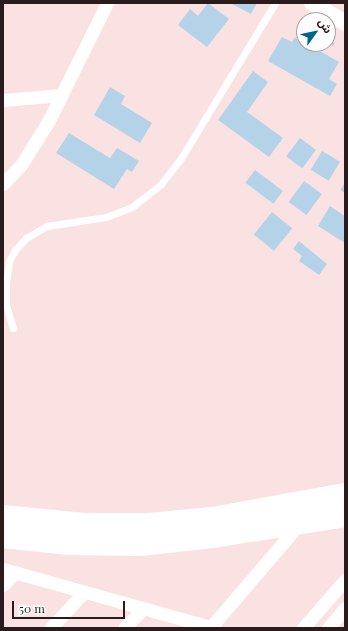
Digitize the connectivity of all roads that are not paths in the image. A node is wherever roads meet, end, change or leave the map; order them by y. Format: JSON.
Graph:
{"nodes":[{"id":1,"x":107,"y":3,"type":"edge"},
{"id":2,"x":275,"y":3,"type":"edge"},
{"id":3,"x":318,"y":4,"type":"edge"},
{"id":4,"x":345,"y":23,"type":"edge"},
{"id":5,"x":62,"y":95,"type":"junction"},
{"id":6,"x":3,"y":100,"type":"edge"},
{"id":7,"x":3,"y":184,"type":"edge"},
{"id":8,"x":13,"y":328,"type":"dead end"},
{"id":9,"x":345,"y":494,"type":"edge"},
{"id":10,"x":3,"y":516,"type":"edge"},
{"id":11,"x":345,"y":516,"type":"edge"},
{"id":12,"x":300,"y":523,"type":"junction"},
{"id":13,"x":3,"y":537,"type":"edge"},
{"id":14,"x":3,"y":568,"type":"edge"},
{"id":15,"x":16,"y":572,"type":"junction"},
{"id":16,"x":345,"y":580,"type":"edge"},
{"id":17,"x":3,"y":585,"type":"edge"},
{"id":18,"x":84,"y":592,"type":"junction"},
{"id":19,"x":345,"y":608,"type":"edge"},
{"id":20,"x":143,"y":609,"type":"junction"},
{"id":21,"x":51,"y":628,"type":"edge"},
{"id":22,"x":124,"y":628,"type":"edge"},
{"id":23,"x":212,"y":628,"type":"edge"},
{"id":24,"x":304,"y":628,"type":"edge"},
{"id":25,"x":328,"y":628,"type":"edge"}],
"edges":[{"from":1,"to":5,"type":"street"},
{"from":2,"to":8,"type":"lane"},
{"from":3,"to":4,"type":"street"},
{"from":5,"to":6,"type":"street"},
{"from":5,"to":7,"type":"street"},
{"from":9,"to":10,"type":"highway"},
{"from":11,"to":12,"type":"highway"},
{"from":12,"to":13,"type":"highway"},
{"from":12,"to":23,"type":"street"},
{"from":14,"to":15,"type":"street"},
{"from":15,"to":17,"type":"street"},
{"from":15,"to":18,"type":"street"},
{"from":16,"to":24,"type":"street"},
{"from":18,"to":20,"type":"street"},
{"from":18,"to":21,"type":"street"},
{"from":19,"to":25,"type":"street"},
{"from":20,"to":22,"type":"street"},
{"from":20,"to":23,"type":"street"}]}
